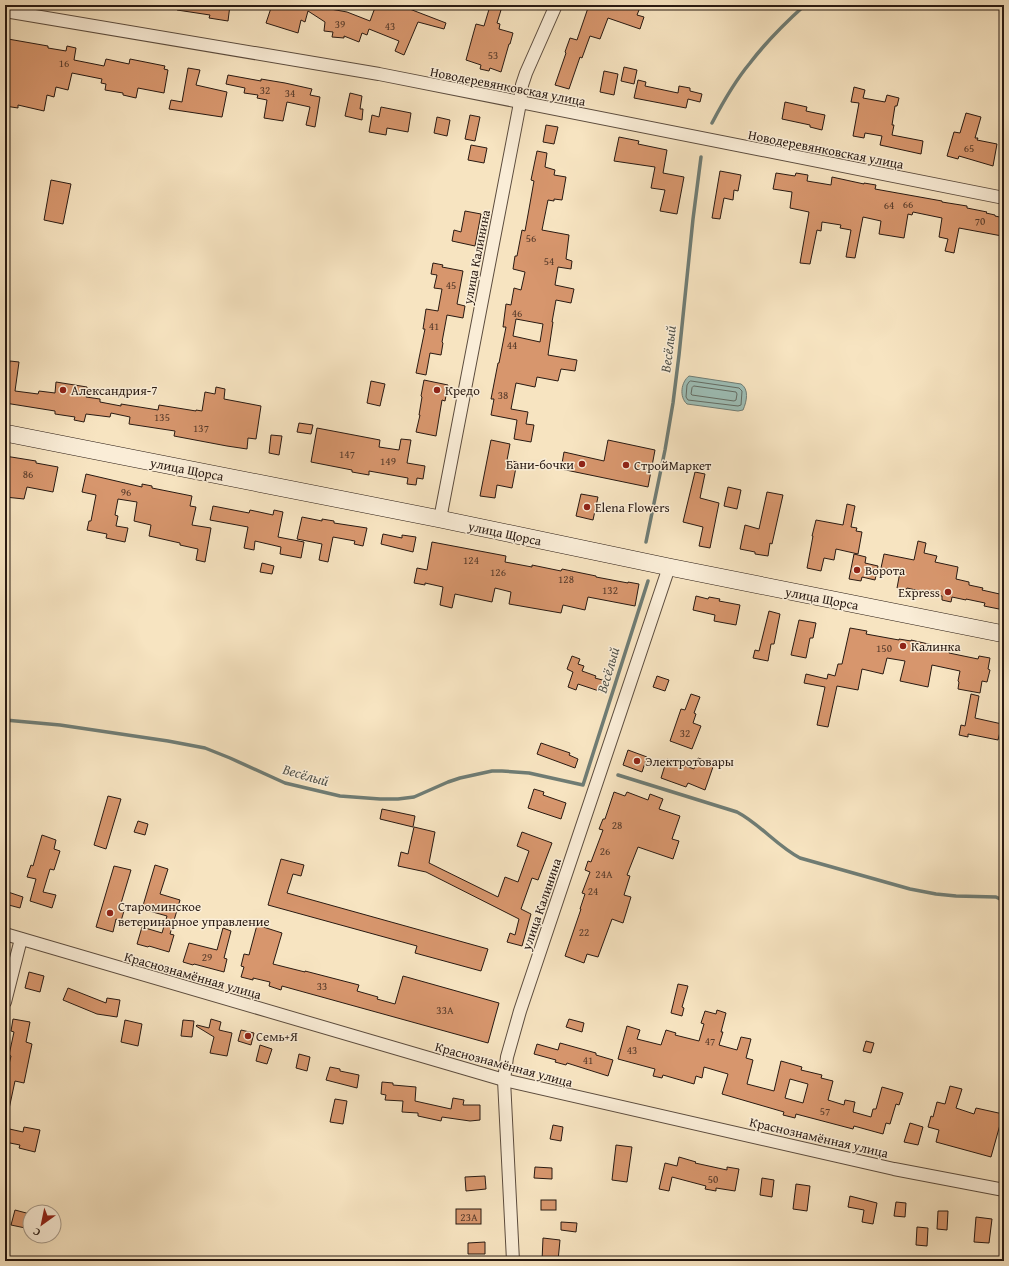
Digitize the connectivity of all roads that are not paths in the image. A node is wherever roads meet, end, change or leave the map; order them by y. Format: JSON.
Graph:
{"nodes":[{"id":1,"x":556,"y":5,"type":"edge"},
{"id":2,"x":5,"y":11,"type":"edge"},
{"id":3,"x":520,"y":103,"type":"junction"},
{"id":4,"x":1004,"y":198,"type":"edge"},
{"id":5,"x":5,"y":433,"type":"edge"},
{"id":6,"x":440,"y":519,"type":"junction"},
{"id":7,"x":670,"y":567,"type":"junction"},
{"id":8,"x":1004,"y":634,"type":"edge"},
{"id":9,"x":5,"y":934,"type":"edge"},
{"id":10,"x":21,"y":939,"type":"junction"},
{"id":11,"x":5,"y":1002,"type":"edge"},
{"id":12,"x":504,"y":1080,"type":"junction"},
{"id":13,"x":1004,"y":1190,"type":"edge"},
{"id":14,"x":513,"y":1261,"type":"edge"}],
"edges":[{"from":1,"to":3,"type":"street","name":"улица Калинина"},
{"from":2,"to":3,"type":"street","name":"Новодеревянковская улица"},
{"from":3,"to":4,"type":"street","name":"Новодеревянковская улица"},
{"from":3,"to":6,"type":"street","name":"улица Калинина"},
{"from":5,"to":6,"type":"main road","name":"улица Щорса"},
{"from":6,"to":7,"type":"main road","name":"улица Щорса"},
{"from":7,"to":8,"type":"main road","name":"улица Щорса"},
{"from":7,"to":12,"type":"street","name":"улица Калинина"},
{"from":9,"to":10,"type":"street","name":"Краснознамённая улица"},
{"from":10,"to":11,"type":"street"},
{"from":10,"to":12,"type":"street","name":"Краснознамённая улица"},
{"from":12,"to":13,"type":"street","name":"Краснознамённая улица"},
{"from":12,"to":14,"type":"street","name":"улица Калинина"}]}
